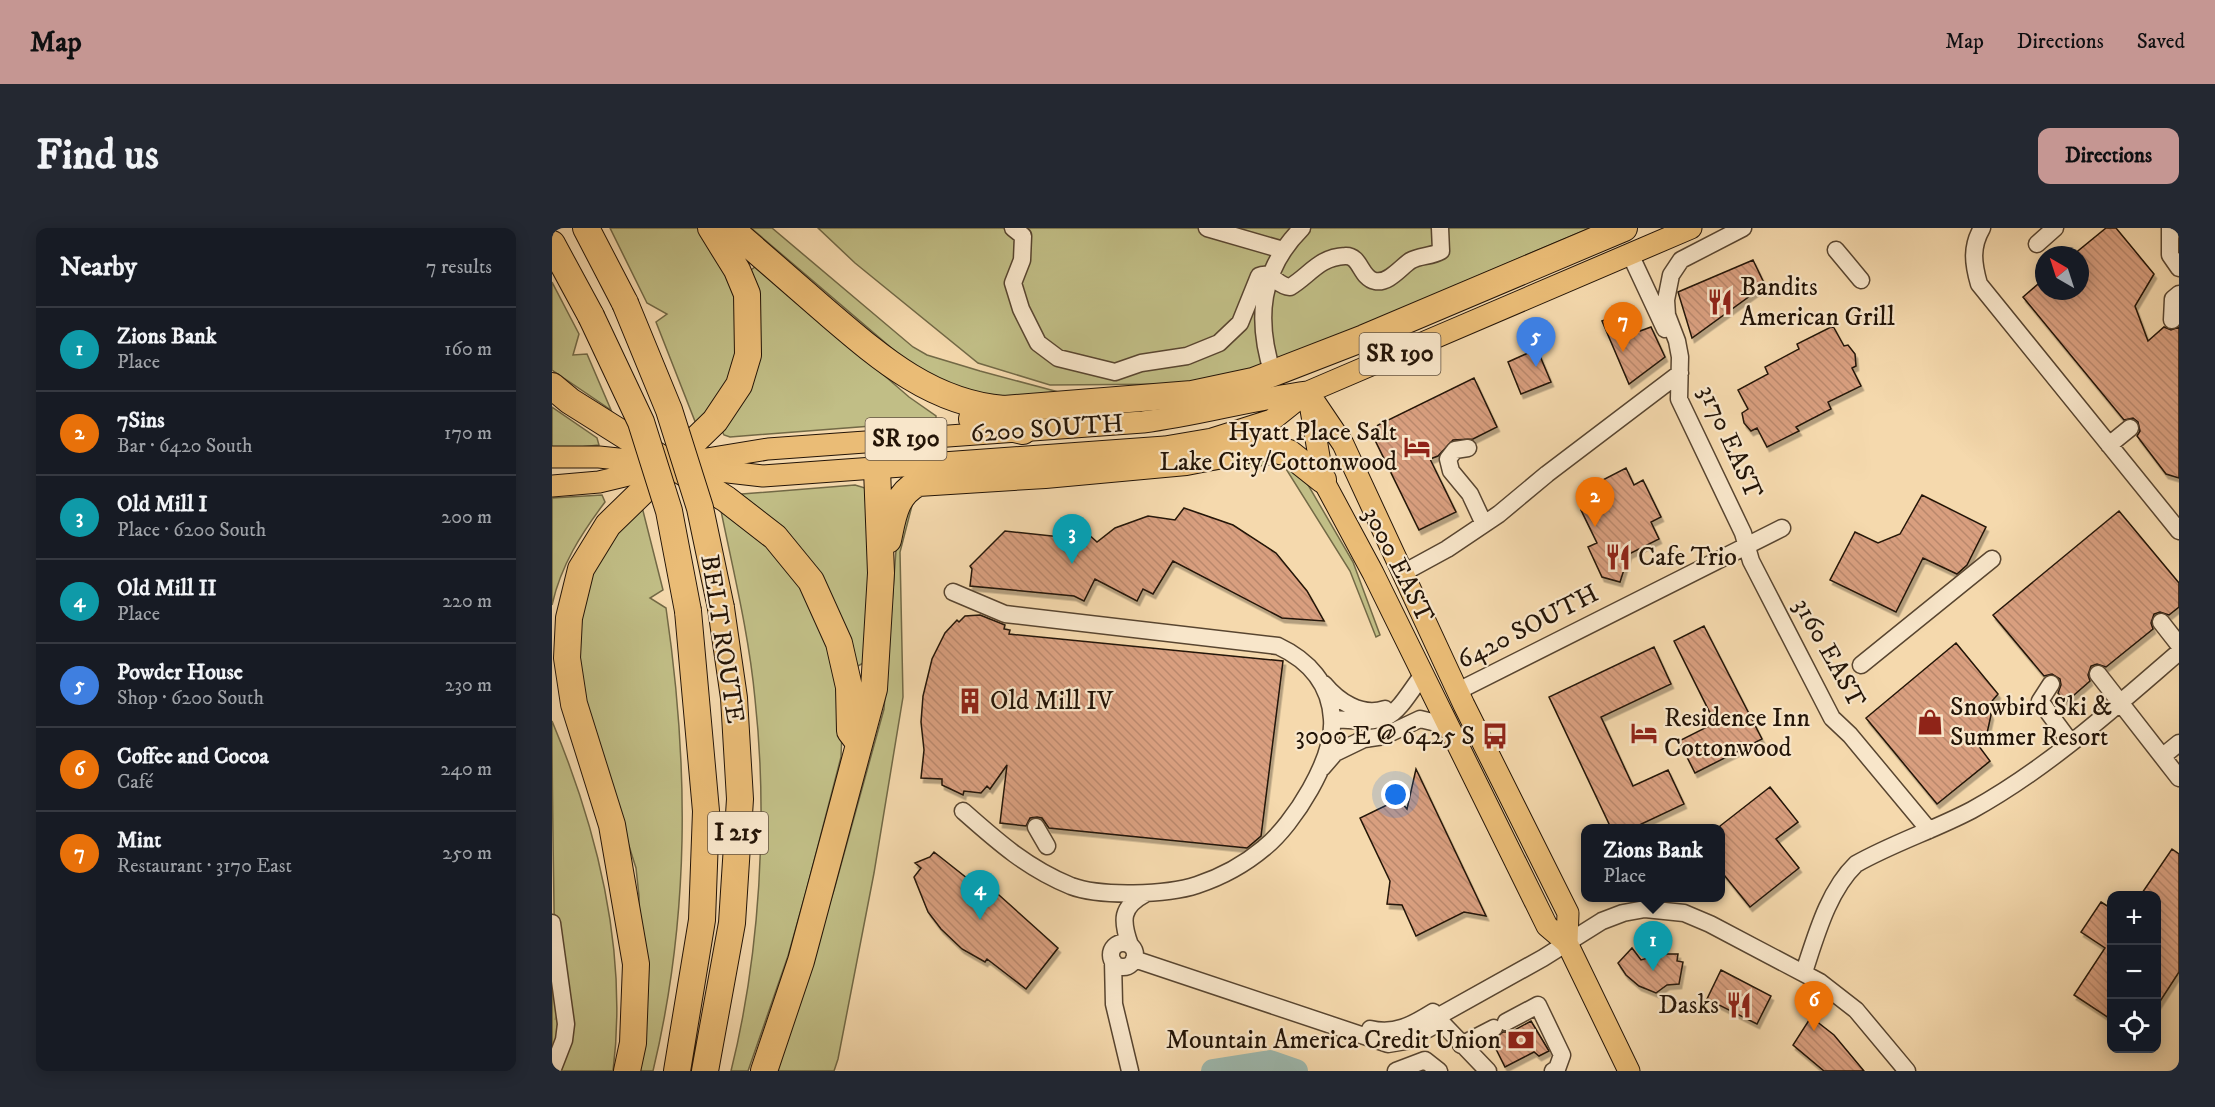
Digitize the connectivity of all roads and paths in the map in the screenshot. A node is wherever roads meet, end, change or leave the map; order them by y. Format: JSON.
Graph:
{"nodes":[{"id":1,"x":585,"y":228,"type":"edge"},
{"id":2,"x":711,"y":228,"type":"edge"},
{"id":3,"x":730,"y":228,"type":"edge"},
{"id":4,"x":1013,"y":228,"type":"edge"},
{"id":5,"x":1207,"y":228,"type":"edge"},
{"id":6,"x":1302,"y":228,"type":"edge"},
{"id":7,"x":1440,"y":228,"type":"edge"},
{"id":8,"x":1624,"y":228,"type":"edge"},
{"id":9,"x":1691,"y":228,"type":"edge"},
{"id":10,"x":1743,"y":228,"type":"edge"},
{"id":11,"x":1982,"y":228,"type":"edge"},
{"id":12,"x":2055,"y":228,"type":"edge"},
{"id":13,"x":2170,"y":228,"type":"edge"},
{"id":14,"x":1258,"y":235,"type":"edge"},
{"id":15,"x":552,"y":244,"type":"edge"},
{"id":16,"x":2037,"y":244,"type":"dead end"},
{"id":17,"x":1283,"y":250,"type":"junction"},
{"id":18,"x":1836,"y":250,"type":"dead end"},
{"id":19,"x":2174,"y":250,"type":"edge"},
{"id":20,"x":1630,"y":254,"type":"junction"},
{"id":21,"x":2179,"y":268,"type":"edge"},
{"id":22,"x":1270,"y":275,"type":"junction"},
{"id":23,"x":1861,"y":280,"type":"dead end"},
{"id":24,"x":2179,"y":294,"type":"edge"},
{"id":25,"x":2172,"y":320,"type":"dead end"},
{"id":26,"x":885,"y":363,"type":"junction"},
{"id":27,"x":1680,"y":365,"type":"junction"},
{"id":28,"x":1274,"y":374,"type":"junction"},
{"id":29,"x":552,"y":386,"type":"edge"},
{"id":30,"x":1308,"y":392,"type":"junction"},
{"id":31,"x":2130,"y":428,"type":"dead end"},
{"id":32,"x":1023,"y":431,"type":"junction"},
{"id":33,"x":1212,"y":439,"type":"junction"},
{"id":34,"x":2109,"y":445,"type":"junction"},
{"id":35,"x":1468,"y":448,"type":"dead end"},
{"id":36,"x":552,"y":457,"type":"edge"},
{"id":37,"x":670,"y":465,"type":"junction"},
{"id":38,"x":877,"y":469,"type":"junction"},
{"id":39,"x":1323,"y":480,"type":"junction"},
{"id":40,"x":552,"y":486,"type":"edge"},
{"id":41,"x":1484,"y":524,"type":"junction"},
{"id":42,"x":1782,"y":528,"type":"dead end"},
{"id":43,"x":2179,"y":531,"type":"edge"},
{"id":44,"x":1746,"y":546,"type":"junction"},
{"id":45,"x":1992,"y":559,"type":"dead end"},
{"id":46,"x":881,"y":573,"type":"junction"},
{"id":47,"x":1403,"y":573,"type":"junction"},
{"id":48,"x":954,"y":592,"type":"dead end"},
{"id":49,"x":2161,"y":622,"type":"dead end"},
{"id":50,"x":2179,"y":645,"type":"edge"},
{"id":51,"x":2179,"y":652,"type":"edge"},
{"id":52,"x":1861,"y":665,"type":"dead end"},
{"id":53,"x":1423,"y":674,"type":"junction"},
{"id":54,"x":2098,"y":674,"type":"dead end"},
{"id":55,"x":1321,"y":682,"type":"junction"},
{"id":56,"x":552,"y":683,"type":"edge"},
{"id":57,"x":2051,"y":684,"type":"dead end"},
{"id":58,"x":1458,"y":691,"type":"junction"},
{"id":59,"x":2121,"y":702,"type":"junction"},
{"id":60,"x":1402,"y":703,"type":"junction"},
{"id":61,"x":1332,"y":726,"type":"junction"},
{"id":62,"x":1449,"y":726,"type":"junction"},
{"id":63,"x":1384,"y":736,"type":"junction"},
{"id":64,"x":860,"y":743,"type":"junction"},
{"id":65,"x":2071,"y":743,"type":"junction"},
{"id":66,"x":2179,"y":743,"type":"edge"},
{"id":67,"x":2163,"y":756,"type":"junction"},
{"id":68,"x":1320,"y":771,"type":"junction"},
{"id":69,"x":2179,"y":778,"type":"edge"},
{"id":70,"x":963,"y":811,"type":"dead end"},
{"id":71,"x":612,"y":825,"type":"junction"},
{"id":72,"x":1036,"y":827,"type":"dead end"},
{"id":73,"x":1929,"y":830,"type":"junction"},
{"id":74,"x":1047,"y":846,"type":"dead end"},
{"id":75,"x":1149,"y":891,"type":"junction"},
{"id":76,"x":1108,"y":892,"type":"junction"},
{"id":77,"x":552,"y":923,"type":"edge"},
{"id":78,"x":1567,"y":943,"type":"junction"},
{"id":79,"x":1126,"y":954,"type":"junction"},
{"id":80,"x":1804,"y":972,"type":"junction"},
{"id":81,"x":1437,"y":1017,"type":"junction"},
{"id":82,"x":1388,"y":1044,"type":"junction"},
{"id":83,"x":1461,"y":1045,"type":"junction"},
{"id":84,"x":679,"y":1061,"type":"edge"},
{"id":85,"x":707,"y":1064,"type":"edge"},
{"id":86,"x":1555,"y":1070,"type":"edge"},
{"id":87,"x":552,"y":1071,"type":"edge"},
{"id":88,"x":627,"y":1071,"type":"edge"},
{"id":89,"x":764,"y":1071,"type":"edge"},
{"id":90,"x":1130,"y":1071,"type":"edge"},
{"id":91,"x":1391,"y":1071,"type":"edge"},
{"id":92,"x":1396,"y":1071,"type":"edge"},
{"id":93,"x":1439,"y":1071,"type":"edge"},
{"id":94,"x":1488,"y":1071,"type":"edge"},
{"id":95,"x":1629,"y":1071,"type":"edge"},
{"id":96,"x":1908,"y":1071,"type":"edge"}],
"edges":[{"from":1,"to":85,"type":"highway","name":"BELT ROUTE","number":"I 215","bridge":true},
{"from":2,"to":37,"type":"highway"},
{"from":3,"to":26,"type":"highway"},
{"from":4,"to":22,"type":"street"},
{"from":5,"to":14,"type":"street"},
{"from":6,"to":17,"type":"street"},
{"from":7,"to":22,"type":"street"},
{"from":8,"to":28,"type":"highway"},
{"from":9,"to":20,"type":"main road","name":"6200 SOUTH","number":"SR 190"},
{"from":10,"to":27,"type":"street","name":"3170 EAST"},
{"from":11,"to":34,"type":"street"},
{"from":12,"to":16,"type":"street"},
{"from":13,"to":19,"type":"street"},
{"from":14,"to":17,"type":"street"},
{"from":15,"to":84,"type":"highway","name":"BELT ROUTE","number":"I 215","bridge":true},
{"from":17,"to":22,"type":"street"},
{"from":18,"to":23,"type":"street"},
{"from":19,"to":21,"type":"street"},
{"from":20,"to":27,"type":"street","name":"3170 EAST"},
{"from":20,"to":30,"type":"main road","name":"6200 SOUTH","number":"SR 190"},
{"from":22,"to":28,"type":"street"},
{"from":24,"to":25,"type":"street"},
{"from":26,"to":28,"type":"highway"},
{"from":26,"to":32,"type":"highway"},
{"from":27,"to":41,"type":"street"},
{"from":27,"to":44,"type":"street","name":"3170 EAST"},
{"from":29,"to":37,"type":"highway"},
{"from":30,"to":32,"type":"main road","name":"6200 SOUTH","number":"SR 190"},
{"from":30,"to":33,"type":"main road","name":"6200 SOUTH","number":"SR 190"},
{"from":30,"to":39,"type":"main road","name":"3000 EAST"},
{"from":30,"to":47,"type":"main road","name":"3000 EAST"},
{"from":31,"to":34,"type":"street"},
{"from":32,"to":37,"type":"main road","name":"6200 SOUTH","number":"SR 190"},
{"from":33,"to":38,"type":"main road","name":"6200 SOUTH","number":"SR 190"},
{"from":33,"to":39,"type":"main road"},
{"from":34,"to":43,"type":"street"},
{"from":35,"to":41,"type":"street"},
{"from":36,"to":37,"type":"main road","name":"6200 SOUTH","number":"SR 190"},
{"from":37,"to":38,"type":"main road","name":"6200 SOUTH","number":"SR 190"},
{"from":37,"to":40,"type":"main road","name":"6200 SOUTH","number":"SR 190"},
{"from":37,"to":64,"type":"highway"},
{"from":37,"to":71,"type":"highway"},
{"from":38,"to":46,"type":"highway"},
{"from":39,"to":46,"type":"highway"},
{"from":39,"to":53,"type":"main road","name":"3000 EAST"},
{"from":41,"to":47,"type":"street"},
{"from":42,"to":44,"type":"street","name":"6420 SOUTH"},
{"from":44,"to":58,"type":"street","name":"6420 SOUTH"},
{"from":44,"to":73,"type":"street","name":"3160 EAST"},
{"from":45,"to":52,"type":"street"},
{"from":46,"to":64,"type":"highway"},
{"from":47,"to":58,"type":"main road","name":"3000 EAST"},
{"from":48,"to":55,"type":"street"},
{"from":49,"to":50,"type":"street"},
{"from":51,"to":59,"type":"street"},
{"from":53,"to":60,"type":"street"},
{"from":53,"to":62,"type":"main road","name":"3000 EAST"},
{"from":54,"to":59,"type":"street"},
{"from":55,"to":60,"type":"street"},
{"from":55,"to":61,"type":"street"},
{"from":56,"to":71,"type":"highway"},
{"from":57,"to":65,"type":"street"},
{"from":58,"to":78,"type":"main road","name":"3000 EAST"},
{"from":59,"to":65,"type":"street"},
{"from":59,"to":67,"type":"street"},
{"from":60,"to":61,"type":"street"},
{"from":61,"to":63,"type":"street"},
{"from":61,"to":68,"type":"street"},
{"from":62,"to":63,"type":"street"},
{"from":62,"to":78,"type":"main road","name":"3000 EAST"},
{"from":63,"to":68,"type":"street"},
{"from":64,"to":89,"type":"highway"},
{"from":65,"to":73,"type":"street"},
{"from":66,"to":67,"type":"street"},
{"from":67,"to":69,"type":"street"},
{"from":68,"to":75,"type":"street"},
{"from":70,"to":76,"type":"street"},
{"from":71,"to":88,"type":"highway"},
{"from":72,"to":74,"type":"street"},
{"from":73,"to":80,"type":"street"},
{"from":75,"to":76,"type":"street"},
{"from":75,"to":79,"type":"street"},
{"from":76,"to":79,"type":"street"},
{"from":77,"to":87,"type":"street"},
{"from":78,"to":80,"type":"street"},
{"from":78,"to":81,"type":"street"},
{"from":78,"to":95,"type":"main road","name":"3000 EAST"},
{"from":79,"to":81,"type":"street"},
{"from":79,"to":82,"type":"street"},
{"from":79,"to":90,"type":"street"},
{"from":80,"to":96,"type":"street"},
{"from":81,"to":82,"type":"street"},
{"from":81,"to":83,"type":"street"},
{"from":82,"to":91,"type":"street"},
{"from":83,"to":86,"type":"street"},
{"from":83,"to":94,"type":"street"},
{"from":92,"to":93,"type":"street"}]}
